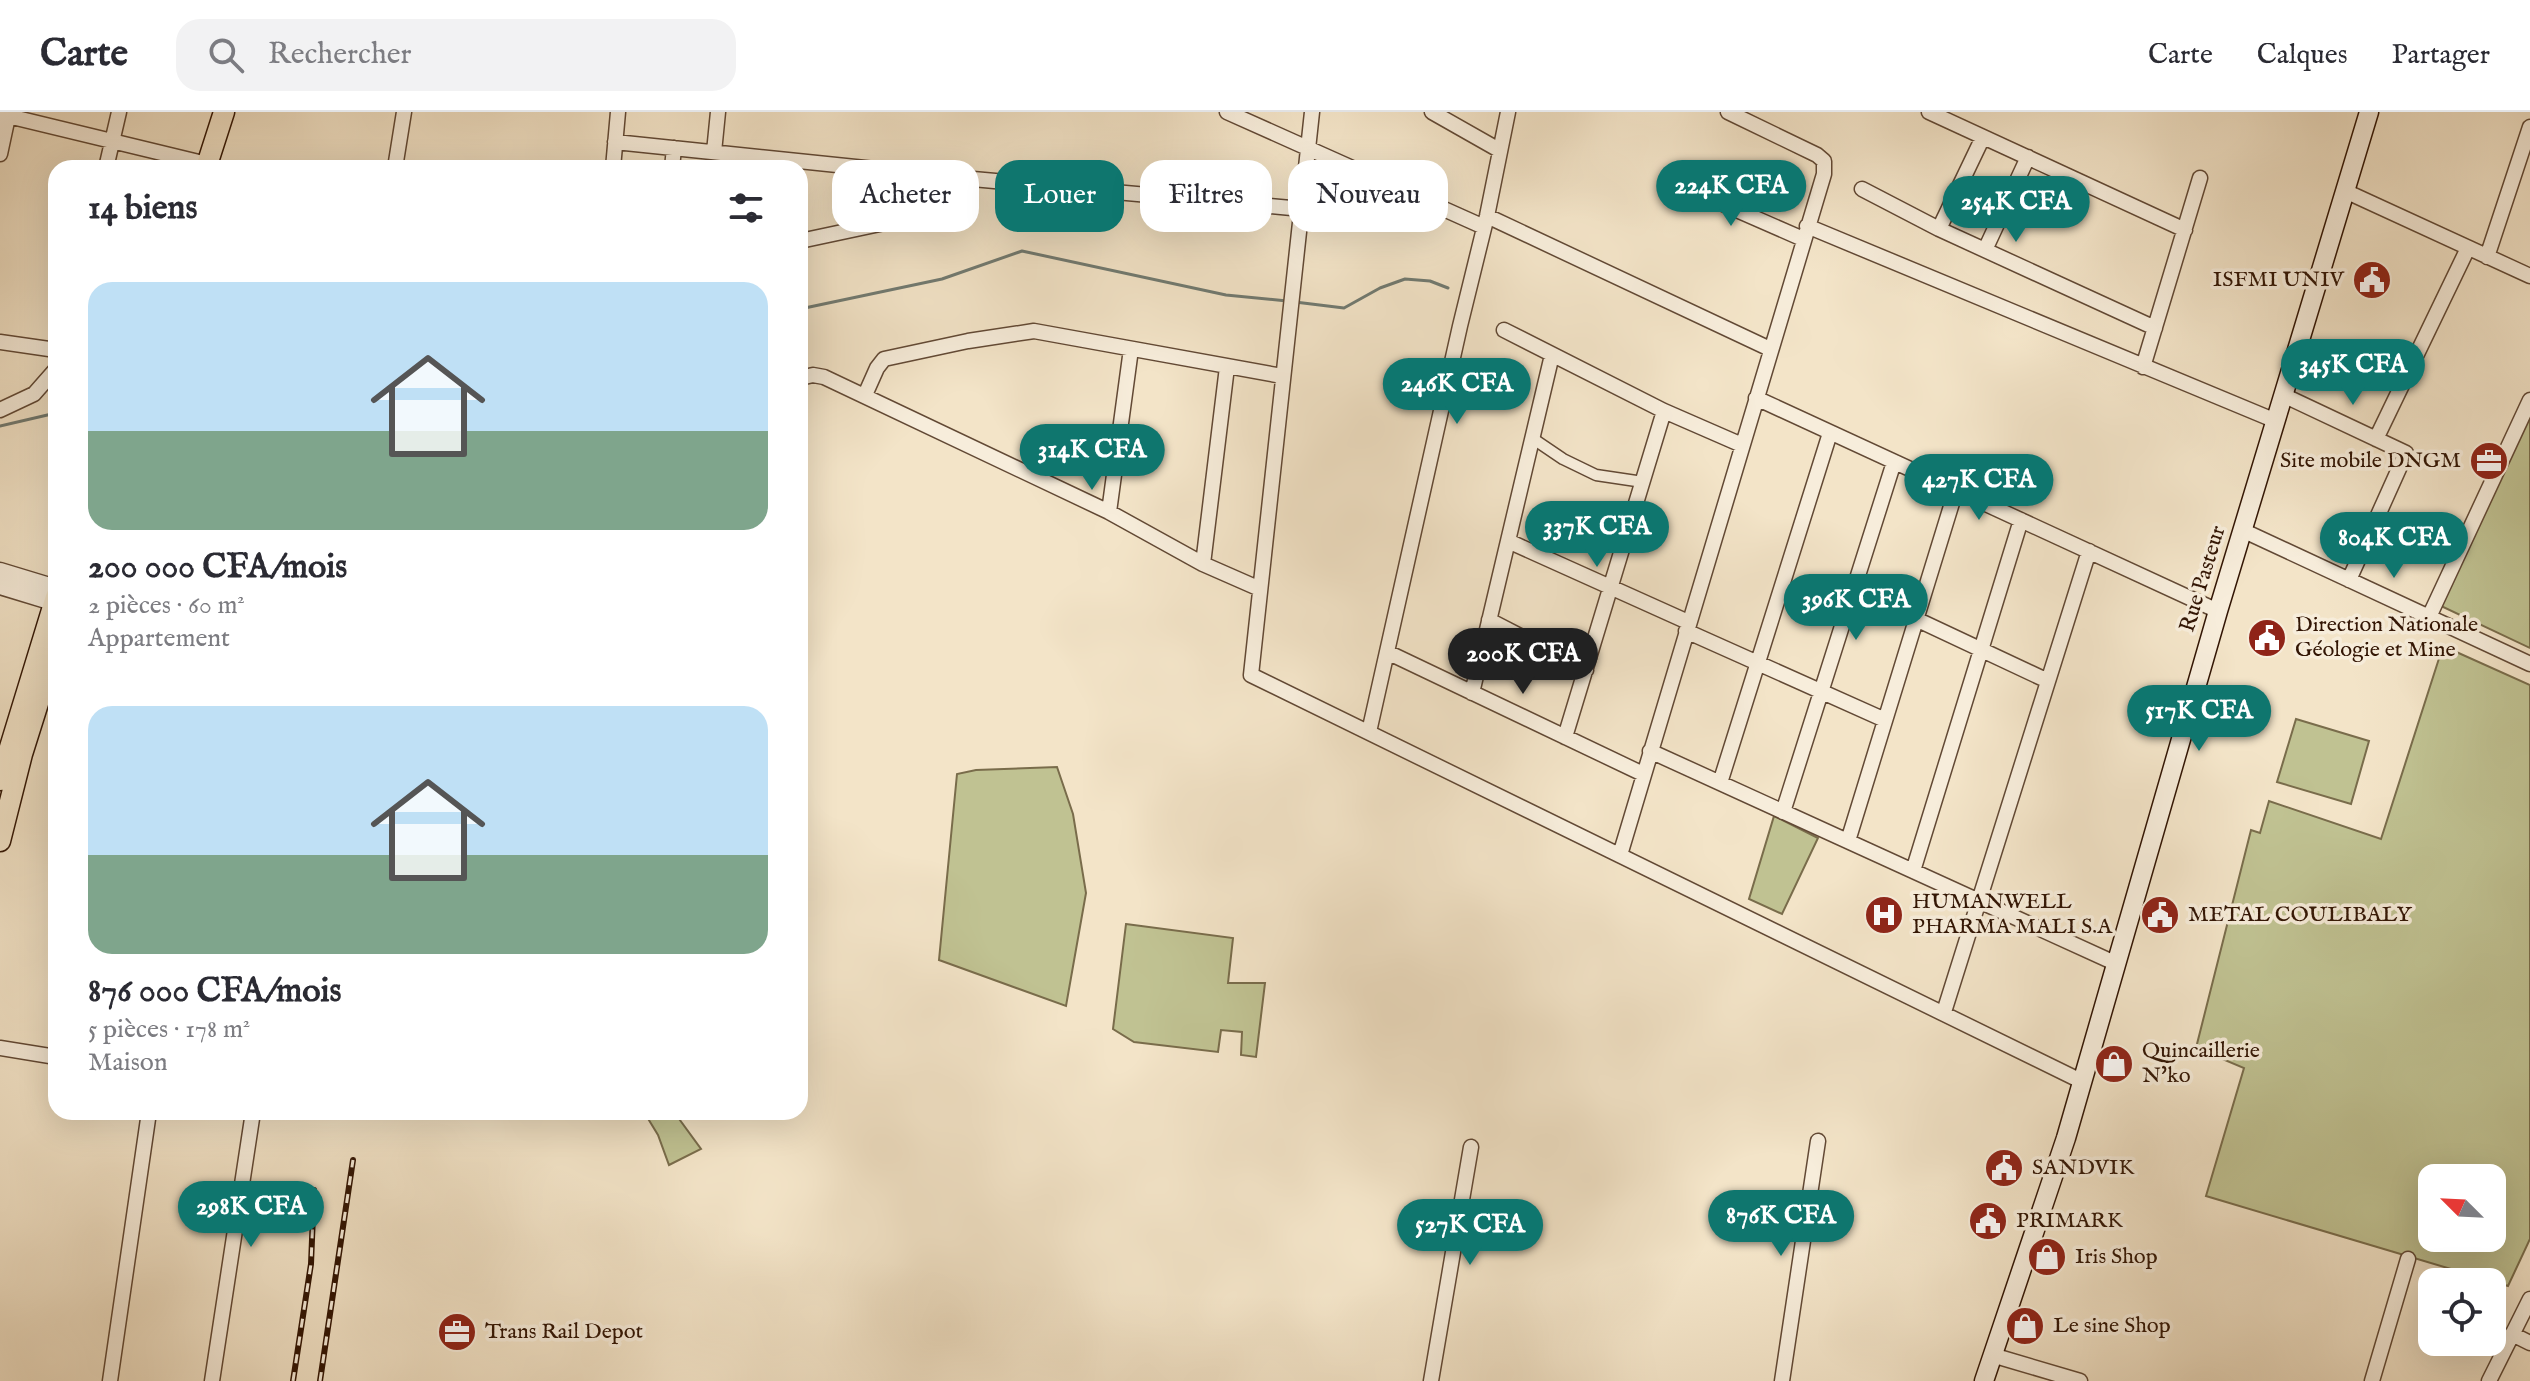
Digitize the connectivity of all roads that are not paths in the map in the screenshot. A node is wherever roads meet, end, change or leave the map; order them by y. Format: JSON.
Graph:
{"nodes":[{"id":1,"x":119,"y":112,"type":"edge"},
{"id":2,"x":211,"y":112,"type":"edge"},
{"id":3,"x":224,"y":112,"type":"edge"},
{"id":4,"x":404,"y":112,"type":"edge"},
{"id":5,"x":618,"y":112,"type":"edge"},
{"id":6,"x":718,"y":112,"type":"edge"},
{"id":7,"x":1227,"y":112,"type":"edge"},
{"id":8,"x":1312,"y":112,"type":"edge"},
{"id":9,"x":1432,"y":112,"type":"edge"},
{"id":10,"x":1508,"y":112,"type":"edge"},
{"id":11,"x":1728,"y":112,"type":"edge"},
{"id":12,"x":1929,"y":112,"type":"edge"},
{"id":13,"x":2369,"y":112,"type":"edge"},
{"id":14,"x":6,"y":114,"type":"edge"},
{"id":15,"x":1744,"y":116,"type":"edge"},
{"id":16,"x":2530,"y":127,"type":"edge"},
{"id":17,"x":1983,"y":137,"type":"junction"},
{"id":18,"x":112,"y":141,"type":"junction"},
{"id":19,"x":615,"y":142,"type":"junction"},
{"id":20,"x":674,"y":148,"type":"junction"},
{"id":21,"x":1308,"y":149,"type":"junction"},
{"id":22,"x":1499,"y":150,"type":"junction"},
{"id":23,"x":714,"y":152,"type":"junction"},
{"id":24,"x":0,"y":154,"type":"edge"},
{"id":25,"x":2028,"y":157,"type":"junction"},
{"id":26,"x":108,"y":160,"type":"edge"},
{"id":27,"x":182,"y":160,"type":"edge"},
{"id":28,"x":202,"y":160,"type":"edge"},
{"id":29,"x":203,"y":160,"type":"edge"},
{"id":30,"x":396,"y":160,"type":"edge"},
{"id":31,"x":614,"y":160,"type":"edge"},
{"id":32,"x":673,"y":160,"type":"edge"},
{"id":33,"x":790,"y":160,"type":"edge"},
{"id":34,"x":1307,"y":160,"type":"edge"},
{"id":35,"x":808,"y":162,"type":"edge"},
{"id":36,"x":2524,"y":162,"type":"edge"},
{"id":37,"x":832,"y":164,"type":"edge"},
{"id":38,"x":2200,"y":178,"type":"dead end"},
{"id":39,"x":979,"y":180,"type":"edge"},
{"id":40,"x":1675,"y":183,"type":"dead end"},
{"id":41,"x":1862,"y":189,"type":"dead end"},
{"id":42,"x":2345,"y":191,"type":"junction"},
{"id":43,"x":1288,"y":208,"type":"edge"},
{"id":44,"x":1486,"y":221,"type":"junction"},
{"id":45,"x":1939,"y":229,"type":"junction"},
{"id":46,"x":2185,"y":230,"type":"junction"},
{"id":47,"x":842,"y":232,"type":"edge"},
{"id":48,"x":1300,"y":232,"type":"edge"},
{"id":49,"x":1805,"y":233,"type":"junction"},
{"id":50,"x":808,"y":239,"type":"edge"},
{"id":51,"x":2468,"y":248,"type":"junction"},
{"id":52,"x":1985,"y":250,"type":"junction"},
{"id":53,"x":2487,"y":257,"type":"junction"},
{"id":54,"x":2530,"y":276,"type":"edge"},
{"id":55,"x":2155,"y":328,"type":"junction"},
{"id":56,"x":1504,"y":330,"type":"dead end"},
{"id":57,"x":0,"y":342,"type":"edge"},
{"id":58,"x":48,"y":349,"type":"edge"},
{"id":59,"x":1131,"y":349,"type":"junction"},
{"id":60,"x":1770,"y":349,"type":"junction"},
{"id":61,"x":1552,"y":355,"type":"junction"},
{"id":62,"x":1227,"y":367,"type":"junction"},
{"id":63,"x":2143,"y":367,"type":"junction"},
{"id":64,"x":808,"y":376,"type":"edge"},
{"id":65,"x":1282,"y":376,"type":"junction"},
{"id":66,"x":48,"y":378,"type":"edge"},
{"id":67,"x":865,"y":395,"type":"junction"},
{"id":68,"x":2283,"y":395,"type":"junction"},
{"id":69,"x":1756,"y":398,"type":"junction"},
{"id":70,"x":2530,"y":400,"type":"edge"},
{"id":71,"x":0,"y":410,"type":"edge"},
{"id":72,"x":1664,"y":411,"type":"junction"},
{"id":73,"x":2276,"y":421,"type":"junction"},
{"id":74,"x":1830,"y":433,"type":"junction"},
{"id":75,"x":1532,"y":438,"type":"junction"},
{"id":76,"x":2376,"y":439,"type":"junction"},
{"id":77,"x":1742,"y":445,"type":"junction"},
{"id":78,"x":1894,"y":462,"type":"junction"},
{"id":79,"x":1643,"y":482,"type":"junction"},
{"id":80,"x":1956,"y":490,"type":"junction"},
{"id":81,"x":1109,"y":512,"type":"junction"},
{"id":82,"x":2021,"y":520,"type":"junction"},
{"id":83,"x":2242,"y":530,"type":"junction"},
{"id":84,"x":1508,"y":541,"type":"junction"},
{"id":85,"x":2089,"y":551,"type":"junction"},
{"id":86,"x":1203,"y":564,"type":"junction"},
{"id":87,"x":0,"y":571,"type":"edge"},
{"id":88,"x":2349,"y":580,"type":"junction"},
{"id":89,"x":0,"y":586,"type":"edge"},
{"id":90,"x":1611,"y":587,"type":"junction"},
{"id":91,"x":1260,"y":589,"type":"junction"},
{"id":92,"x":1852,"y":589,"type":"junction"},
{"id":93,"x":48,"y":593,"type":"edge"},
{"id":94,"x":48,"y":595,"type":"edge"},
{"id":95,"x":2218,"y":611,"type":"junction"},
{"id":96,"x":2429,"y":617,"type":"junction"},
{"id":97,"x":1916,"y":619,"type":"junction"},
{"id":98,"x":1489,"y":620,"type":"junction"},
{"id":99,"x":48,"y":621,"type":"edge"},
{"id":100,"x":1687,"y":626,"type":"junction"},
{"id":101,"x":1981,"y":649,"type":"junction"},
{"id":102,"x":1387,"y":652,"type":"junction"},
{"id":103,"x":1758,"y":662,"type":"junction"},
{"id":104,"x":2530,"y":664,"type":"edge"},
{"id":105,"x":1586,"y":670,"type":"junction"},
{"id":106,"x":48,"y":671,"type":"edge"},
{"id":107,"x":2048,"y":681,"type":"junction"},
{"id":108,"x":1821,"y":691,"type":"junction"},
{"id":109,"x":1472,"y":693,"type":"junction"},
{"id":110,"x":1885,"y":720,"type":"junction"},
{"id":111,"x":1369,"y":732,"type":"junction"},
{"id":112,"x":1565,"y":737,"type":"junction"},
{"id":113,"x":1650,"y":751,"type":"junction"},
{"id":114,"x":3,"y":755,"type":"edge"},
{"id":115,"x":1643,"y":774,"type":"junction"},
{"id":116,"x":0,"y":780,"type":"edge"},
{"id":117,"x":1720,"y":783,"type":"junction"},
{"id":118,"x":1783,"y":812,"type":"junction"},
{"id":119,"x":0,"y":841,"type":"edge"},
{"id":120,"x":1848,"y":841,"type":"junction"},
{"id":121,"x":1620,"y":855,"type":"junction"},
{"id":122,"x":1913,"y":871,"type":"junction"},
{"id":123,"x":1979,"y":901,"type":"junction"},
{"id":124,"x":2117,"y":964,"type":"junction"},
{"id":125,"x":1944,"y":1012,"type":"junction"},
{"id":126,"x":0,"y":1048,"type":"edge"},
{"id":127,"x":48,"y":1056,"type":"edge"},
{"id":128,"x":2081,"y":1081,"type":"junction"},
{"id":129,"x":148,"y":1120,"type":"edge"},
{"id":130,"x":252,"y":1120,"type":"edge"},
{"id":131,"x":1818,"y":1141,"type":"dead end"},
{"id":132,"x":1471,"y":1147,"type":"dead end"},
{"id":133,"x":2408,"y":1259,"type":"dead end"},
{"id":134,"x":2530,"y":1299,"type":"edge"},
{"id":135,"x":2512,"y":1334,"type":"junction"},
{"id":136,"x":2530,"y":1343,"type":"edge"},
{"id":137,"x":1992,"y":1355,"type":"junction"},
{"id":138,"x":110,"y":1381,"type":"edge"},
{"id":139,"x":212,"y":1381,"type":"edge"},
{"id":140,"x":1431,"y":1381,"type":"edge"},
{"id":141,"x":1782,"y":1381,"type":"edge"},
{"id":142,"x":1984,"y":1381,"type":"edge"},
{"id":143,"x":2080,"y":1381,"type":"edge"},
{"id":144,"x":2372,"y":1381,"type":"edge"},
{"id":145,"x":2489,"y":1381,"type":"edge"}],
"edges":[{"from":1,"to":18,"type":"street"},
{"from":2,"to":28,"type":"main road"},
{"from":3,"to":29,"type":"main road"},
{"from":4,"to":30,"type":"street"},
{"from":5,"to":19,"type":"street"},
{"from":6,"to":23,"type":"street"},
{"from":7,"to":21,"type":"street"},
{"from":8,"to":21,"type":"street"},
{"from":9,"to":22,"type":"street"},
{"from":10,"to":22,"type":"street"},
{"from":11,"to":15,"type":"street"},
{"from":12,"to":17,"type":"street"},
{"from":13,"to":42,"type":"main road","name":"Rue Pasteur"},
{"from":14,"to":18,"type":"street"},
{"from":14,"to":24,"type":"street"},
{"from":15,"to":49,"type":"street"},
{"from":16,"to":36,"type":"street"},
{"from":17,"to":25,"type":"street"},
{"from":17,"to":45,"type":"street"},
{"from":18,"to":26,"type":"street"},
{"from":18,"to":27,"type":"street"},
{"from":19,"to":20,"type":"street"},
{"from":19,"to":31,"type":"street"},
{"from":20,"to":23,"type":"street"},
{"from":20,"to":32,"type":"street"},
{"from":21,"to":34,"type":"street"},
{"from":21,"to":44,"type":"street"},
{"from":22,"to":44,"type":"street"},
{"from":23,"to":33,"type":"street"},
{"from":25,"to":46,"type":"street"},
{"from":25,"to":52,"type":"street"},
{"from":35,"to":37,"type":"street"},
{"from":36,"to":53,"type":"street"},
{"from":38,"to":46,"type":"street"},
{"from":39,"to":43,"type":"street"},
{"from":40,"to":49,"type":"street"},
{"from":41,"to":45,"type":"street"},
{"from":42,"to":51,"type":"street"},
{"from":42,"to":68,"type":"main road","name":"Rue Pasteur"},
{"from":44,"to":60,"type":"street"},
{"from":44,"to":102,"type":"street"},
{"from":45,"to":52,"type":"street"},
{"from":46,"to":55,"type":"street"},
{"from":47,"to":50,"type":"street"},
{"from":48,"to":65,"type":"street"},
{"from":49,"to":60,"type":"street"},
{"from":49,"to":63,"type":"street"},
{"from":51,"to":53,"type":"street"},
{"from":51,"to":76,"type":"street"},
{"from":52,"to":55,"type":"street"},
{"from":53,"to":54,"type":"street"},
{"from":55,"to":63,"type":"street"},
{"from":56,"to":61,"type":"street"},
{"from":57,"to":58,"type":"street"},
{"from":59,"to":62,"type":"street"},
{"from":59,"to":67,"type":"street"},
{"from":59,"to":81,"type":"street"},
{"from":60,"to":69,"type":"street"},
{"from":61,"to":72,"type":"street"},
{"from":61,"to":75,"type":"street"},
{"from":62,"to":65,"type":"street"},
{"from":62,"to":86,"type":"street"},
{"from":63,"to":73,"type":"street"},
{"from":64,"to":67,"type":"street"},
{"from":65,"to":91,"type":"street"},
{"from":66,"to":71,"type":"street"},
{"from":67,"to":81,"type":"street"},
{"from":68,"to":73,"type":"main road","name":"Rue Pasteur"},
{"from":68,"to":76,"type":"street"},
{"from":69,"to":74,"type":"street"},
{"from":69,"to":77,"type":"street"},
{"from":70,"to":96,"type":"street"},
{"from":72,"to":77,"type":"street"},
{"from":72,"to":79,"type":"street"},
{"from":73,"to":83,"type":"main road","name":"Rue Pasteur"},
{"from":74,"to":78,"type":"street"},
{"from":74,"to":103,"type":"street"},
{"from":75,"to":79,"type":"street"},
{"from":75,"to":84,"type":"street"},
{"from":76,"to":88,"type":"street"},
{"from":77,"to":100,"type":"street"},
{"from":78,"to":80,"type":"street"},
{"from":78,"to":92,"type":"street"},
{"from":79,"to":90,"type":"street"},
{"from":80,"to":82,"type":"street"},
{"from":80,"to":97,"type":"street"},
{"from":81,"to":86,"type":"street"},
{"from":82,"to":85,"type":"street"},
{"from":82,"to":101,"type":"street"},
{"from":83,"to":88,"type":"street"},
{"from":83,"to":95,"type":"main road","name":"Rue Pasteur"},
{"from":84,"to":90,"type":"street"},
{"from":84,"to":98,"type":"street"},
{"from":85,"to":95,"type":"street"},
{"from":85,"to":107,"type":"street"},
{"from":86,"to":91,"type":"street"},
{"from":87,"to":93,"type":"street"},
{"from":88,"to":96,"type":"street"},
{"from":89,"to":94,"type":"street"},
{"from":90,"to":100,"type":"street"},
{"from":90,"to":105,"type":"street"},
{"from":91,"to":111,"type":"street"},
{"from":92,"to":97,"type":"street"},
{"from":92,"to":108,"type":"street"},
{"from":95,"to":124,"type":"main road","name":"Rue Pasteur"},
{"from":96,"to":104,"type":"street"},
{"from":97,"to":101,"type":"street"},
{"from":97,"to":110,"type":"street"},
{"from":98,"to":105,"type":"street"},
{"from":98,"to":109,"type":"street"},
{"from":99,"to":114,"type":"main road"},
{"from":100,"to":103,"type":"street"},
{"from":100,"to":113,"type":"street"},
{"from":101,"to":107,"type":"street"},
{"from":101,"to":122,"type":"street"},
{"from":102,"to":109,"type":"street"},
{"from":102,"to":111,"type":"street"},
{"from":103,"to":108,"type":"street"},
{"from":103,"to":117,"type":"street"},
{"from":105,"to":112,"type":"street"},
{"from":106,"to":119,"type":"main road"},
{"from":107,"to":123,"type":"street"},
{"from":108,"to":110,"type":"street"},
{"from":108,"to":118,"type":"street"},
{"from":109,"to":112,"type":"street"},
{"from":110,"to":120,"type":"street"},
{"from":111,"to":121,"type":"street"},
{"from":112,"to":115,"type":"street"},
{"from":113,"to":115,"type":"street"},
{"from":113,"to":117,"type":"street"},
{"from":114,"to":116,"type":"main road"},
{"from":115,"to":121,"type":"street"},
{"from":117,"to":118,"type":"street"},
{"from":118,"to":120,"type":"street"},
{"from":120,"to":122,"type":"street"},
{"from":121,"to":125,"type":"street"},
{"from":122,"to":123,"type":"street"},
{"from":123,"to":124,"type":"street"},
{"from":123,"to":125,"type":"street"},
{"from":124,"to":128,"type":"main road","name":"Rue Pasteur"},
{"from":125,"to":128,"type":"street"},
{"from":126,"to":127,"type":"street"},
{"from":128,"to":137,"type":"main road","name":"Rue Pasteur"},
{"from":129,"to":138,"type":"street"},
{"from":130,"to":139,"type":"street"},
{"from":131,"to":141,"type":"street"},
{"from":132,"to":140,"type":"street"},
{"from":133,"to":144,"type":"street"},
{"from":134,"to":135,"type":"street"},
{"from":135,"to":136,"type":"street"},
{"from":135,"to":145,"type":"street"},
{"from":137,"to":142,"type":"main road","name":"Rue Pasteur"},
{"from":137,"to":143,"type":"street"}]}
